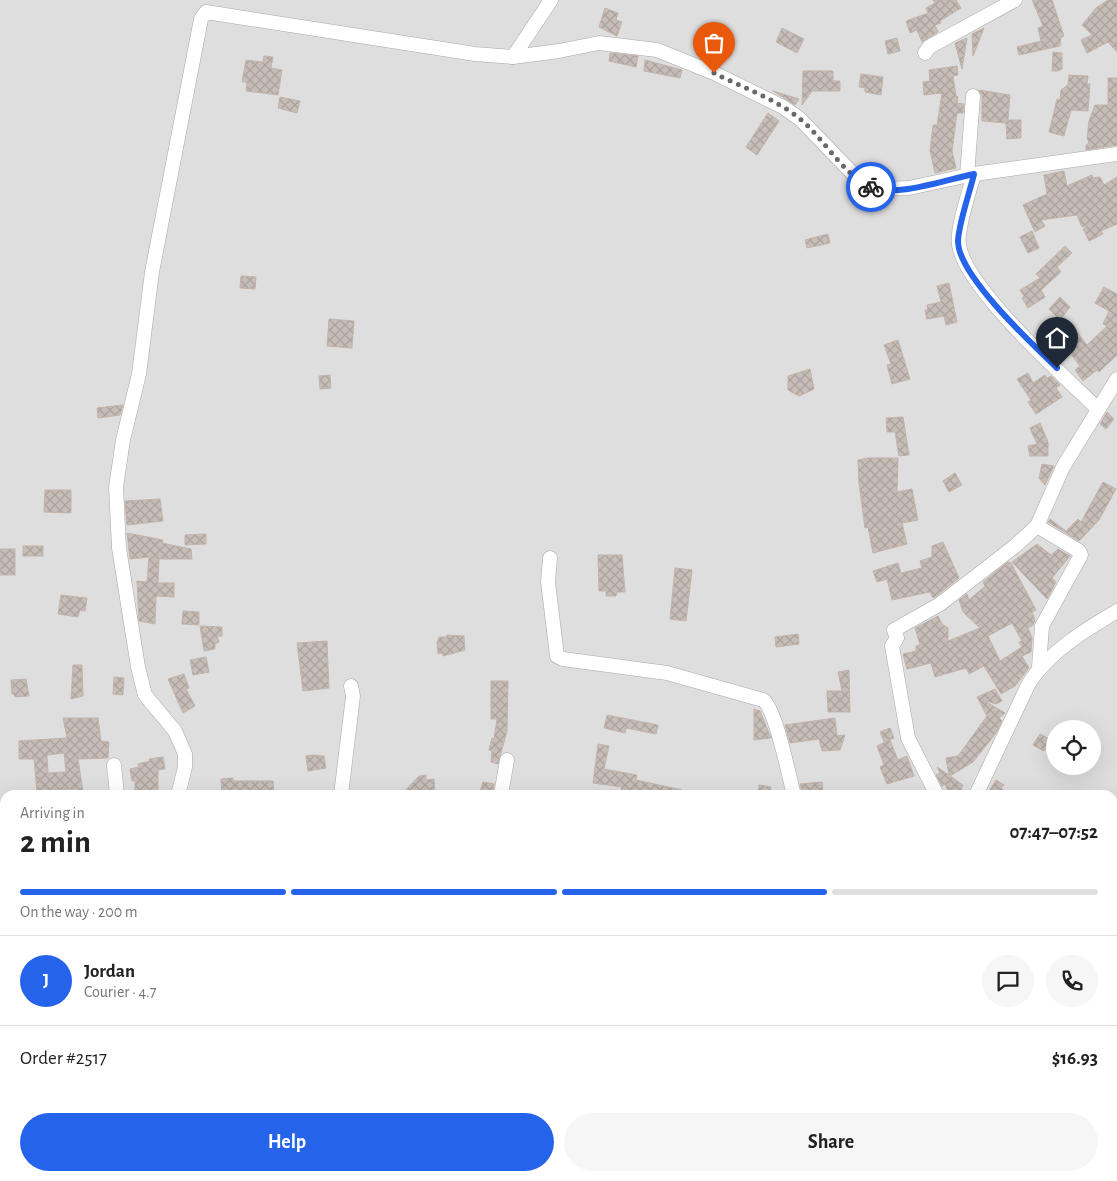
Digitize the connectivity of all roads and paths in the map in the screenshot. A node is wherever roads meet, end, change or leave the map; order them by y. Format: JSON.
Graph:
{"nodes":[{"id":1,"x":551,"y":0,"type":"edge"},
{"id":2,"x":1015,"y":0,"type":"edge"},
{"id":3,"x":925,"y":53,"type":"dead end"},
{"id":4,"x":513,"y":57,"type":"junction"},
{"id":5,"x":973,"y":96,"type":"dead end"},
{"id":6,"x":1117,"y":154,"type":"edge"},
{"id":7,"x":970,"y":175,"type":"junction"},
{"id":8,"x":1117,"y":379,"type":"edge"},
{"id":9,"x":1098,"y":409,"type":"junction"},
{"id":10,"x":1037,"y":526,"type":"junction"},
{"id":11,"x":550,"y":558,"type":"dead end"},
{"id":12,"x":1117,"y":611,"type":"edge"},
{"id":13,"x":1039,"y":667,"type":"junction"},
{"id":14,"x":351,"y":686,"type":"dead end"},
{"id":15,"x":507,"y":760,"type":"dead end"},
{"id":16,"x":114,"y":765,"type":"dead end"},
{"id":17,"x":116,"y":790,"type":"edge"},
{"id":18,"x":179,"y":790,"type":"edge"},
{"id":19,"x":342,"y":790,"type":"edge"},
{"id":20,"x":502,"y":790,"type":"edge"},
{"id":21,"x":793,"y":790,"type":"edge"},
{"id":22,"x":934,"y":790,"type":"edge"},
{"id":23,"x":978,"y":790,"type":"edge"}],
"edges":[{"from":1,"to":4,"type":"street"},
{"from":2,"to":3,"type":"street"},
{"from":4,"to":7,"type":"street"},
{"from":4,"to":18,"type":"street"},
{"from":5,"to":7,"type":"street"},
{"from":6,"to":7,"type":"street"},
{"from":7,"to":9,"type":"street"},
{"from":8,"to":9,"type":"street"},
{"from":9,"to":10,"type":"street"},
{"from":10,"to":13,"type":"street"},
{"from":10,"to":22,"type":"street"},
{"from":11,"to":21,"type":"street"},
{"from":12,"to":13,"type":"street"},
{"from":13,"to":23,"type":"street"},
{"from":14,"to":19,"type":"street"},
{"from":15,"to":20,"type":"street"},
{"from":16,"to":17,"type":"street"}]}
